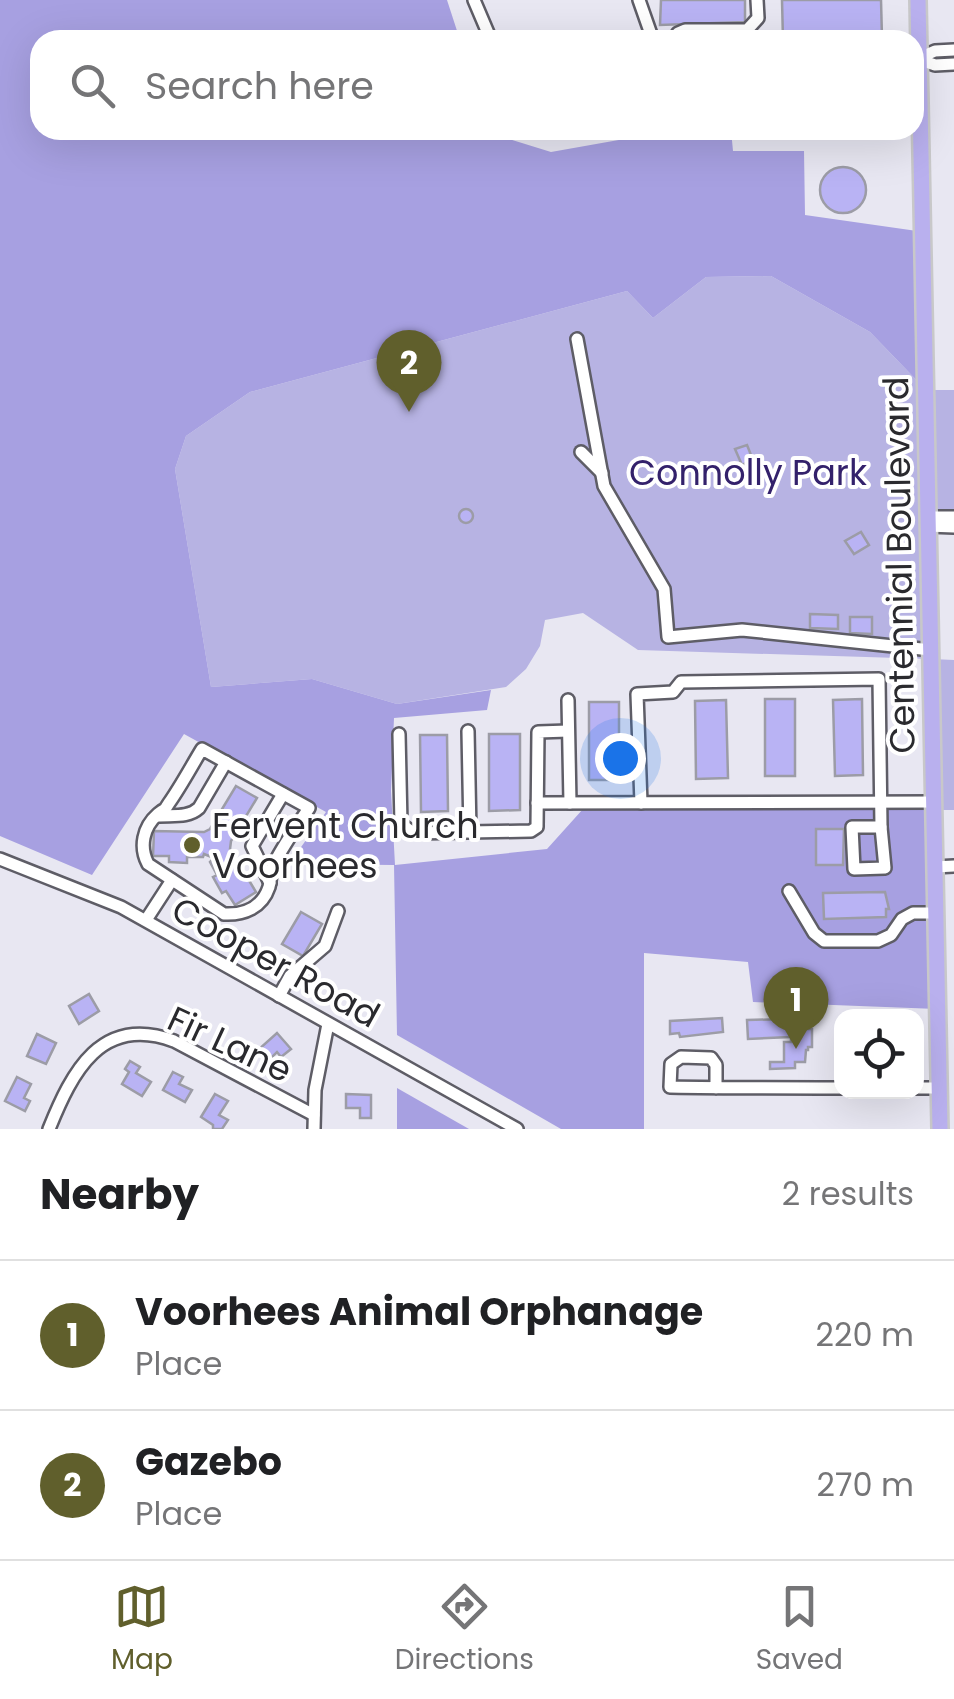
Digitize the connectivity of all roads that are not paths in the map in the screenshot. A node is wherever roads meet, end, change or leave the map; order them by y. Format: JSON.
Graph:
{"nodes":[{"id":1,"x":474,"y":0,"type":"edge"},
{"id":2,"x":639,"y":0,"type":"edge"},
{"id":3,"x":757,"y":0,"type":"edge"},
{"id":4,"x":918,"y":0,"type":"edge"},
{"id":5,"x":487,"y":30,"type":"edge"},
{"id":6,"x":650,"y":30,"type":"edge"},
{"id":7,"x":684,"y":30,"type":"edge"},
{"id":8,"x":748,"y":30,"type":"edge"},
{"id":9,"x":748,"y":30,"type":"edge"},
{"id":10,"x":917,"y":30,"type":"edge"},
{"id":11,"x":954,"y":50,"type":"edge"},
{"id":12,"x":924,"y":55,"type":"edge"},
{"id":13,"x":924,"y":61,"type":"edge"},
{"id":14,"x":954,"y":64,"type":"edge"},
{"id":15,"x":919,"y":140,"type":"edge"},
{"id":16,"x":577,"y":339,"type":"dead end"},
{"id":17,"x":581,"y":452,"type":"dead end"},
{"id":18,"x":602,"y":472,"type":"junction"},
{"id":19,"x":954,"y":518,"type":"edge"},
{"id":20,"x":928,"y":522,"type":"junction"},
{"id":21,"x":954,"y":527,"type":"edge"},
{"id":22,"x":931,"y":650,"type":"junction"},
{"id":23,"x":568,"y":700,"type":"dead end"},
{"id":24,"x":568,"y":730,"type":"junction"},
{"id":25,"x":468,"y":731,"type":"dead end"},
{"id":26,"x":399,"y":734,"type":"dead end"},
{"id":27,"x":226,"y":762,"type":"junction"},
{"id":28,"x":284,"y":794,"type":"junction"},
{"id":29,"x":881,"y":802,"type":"junction"},
{"id":30,"x":934,"y":802,"type":"junction"},
{"id":31,"x":537,"y":803,"type":"junction"},
{"id":32,"x":570,"y":803,"type":"junction"},
{"id":33,"x":642,"y":803,"type":"junction"},
{"id":34,"x":156,"y":816,"type":"junction"},
{"id":35,"x":881,"y":827,"type":"junction"},
{"id":36,"x":470,"y":832,"type":"junction"},
{"id":37,"x":0,"y":860,"type":"edge"},
{"id":38,"x":954,"y":866,"type":"edge"},
{"id":39,"x":935,"y":867,"type":"junction"},
{"id":40,"x":172,"y":880,"type":"junction"},
{"id":41,"x":270,"y":884,"type":"junction"},
{"id":42,"x":789,"y":891,"type":"dead end"},
{"id":43,"x":338,"y":911,"type":"dead end"},
{"id":44,"x":936,"y":913,"type":"junction"},
{"id":45,"x":146,"y":920,"type":"junction"},
{"id":46,"x":279,"y":996,"type":"junction"},
{"id":47,"x":946,"y":1019,"type":"edge"},
{"id":48,"x":328,"y":1024,"type":"junction"},
{"id":49,"x":716,"y":1088,"type":"junction"},
{"id":50,"x":834,"y":1088,"type":"edge"},
{"id":51,"x":924,"y":1088,"type":"edge"},
{"id":52,"x":939,"y":1088,"type":"junction"},
{"id":53,"x":314,"y":1122,"type":"edge"},
{"id":54,"x":49,"y":1129,"type":"edge"},
{"id":55,"x":517,"y":1129,"type":"edge"},
{"id":56,"x":940,"y":1129,"type":"edge"}],
"edges":[{"from":1,"to":5,"type":"street"},
{"from":2,"to":6,"type":"street"},
{"from":3,"to":9,"type":"street"},
{"from":4,"to":10,"type":"main road","name":"Centennial Boulevard"},
{"from":7,"to":8,"type":"street"},
{"from":11,"to":12,"type":"street"},
{"from":13,"to":14,"type":"street"},
{"from":15,"to":20,"type":"main road","name":"Centennial Boulevard"},
{"from":16,"to":18,"type":"street"},
{"from":17,"to":18,"type":"street"},
{"from":18,"to":22,"type":"street"},
{"from":19,"to":20,"type":"street"},
{"from":20,"to":21,"type":"street"},
{"from":20,"to":22,"type":"main road","name":"Centennial Boulevard"},
{"from":22,"to":30,"type":"main road","name":"Centennial Boulevard"},
{"from":23,"to":24,"type":"street"},
{"from":24,"to":31,"type":"street"},
{"from":24,"to":32,"type":"street"},
{"from":25,"to":36,"type":"street"},
{"from":26,"to":36,"type":"street"},
{"from":27,"to":28,"type":"street"},
{"from":27,"to":34,"type":"street"},
{"from":27,"to":34,"type":"street"},
{"from":28,"to":41,"type":"street"},
{"from":28,"to":41,"type":"street"},
{"from":29,"to":30,"type":"street"},
{"from":29,"to":33,"type":"street"},
{"from":29,"to":33,"type":"street"},
{"from":29,"to":35,"type":"street"},
{"from":30,"to":39,"type":"main road","name":"Centennial Boulevard"},
{"from":31,"to":32,"type":"street"},
{"from":31,"to":36,"type":"street"},
{"from":32,"to":33,"type":"street"},
{"from":34,"to":40,"type":"street"},
{"from":35,"to":35,"type":"street"},
{"from":37,"to":45,"type":"street","name":"Cooper Road"},
{"from":38,"to":39,"type":"street"},
{"from":39,"to":44,"type":"main road","name":"Centennial Boulevard"},
{"from":40,"to":41,"type":"street"},
{"from":40,"to":45,"type":"street"},
{"from":42,"to":44,"type":"street"},
{"from":43,"to":46,"type":"street"},
{"from":44,"to":47,"type":"main road","name":"Centennial Boulevard"},
{"from":45,"to":46,"type":"street","name":"Cooper Road"},
{"from":46,"to":48,"type":"street","name":"Cooper Road"},
{"from":47,"to":52,"type":"main road","name":"Centennial Boulevard"},
{"from":48,"to":53,"type":"street"},
{"from":48,"to":55,"type":"street","name":"Cooper Road"},
{"from":49,"to":49,"type":"street"},
{"from":49,"to":50,"type":"street"},
{"from":51,"to":52,"type":"street"},
{"from":52,"to":56,"type":"main road","name":"Centennial Boulevard"},
{"from":53,"to":54,"type":"street","name":"Fir Lane"}]}
